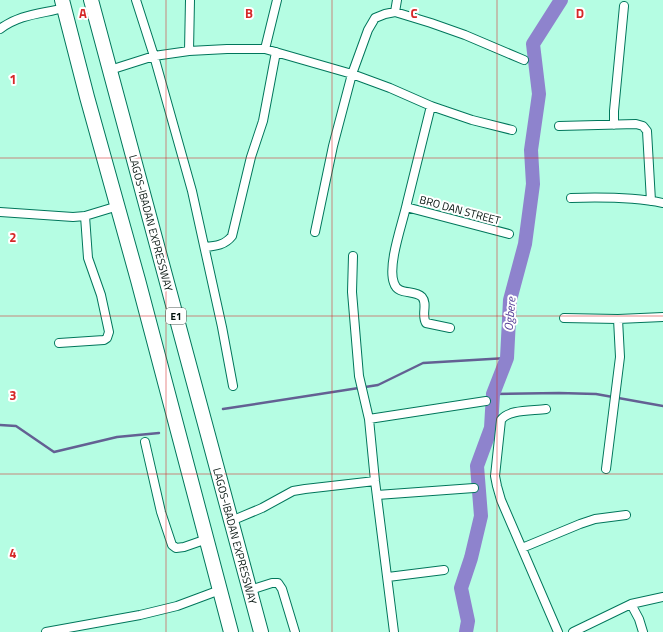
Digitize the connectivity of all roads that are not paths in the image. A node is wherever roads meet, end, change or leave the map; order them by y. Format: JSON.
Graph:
{"nodes":[{"id":1,"x":91,"y":0,"type":"edge"},
{"id":2,"x":136,"y":0,"type":"edge"},
{"id":3,"x":190,"y":0,"type":"edge"},
{"id":4,"x":277,"y":0,"type":"edge"},
{"id":5,"x":397,"y":0,"type":"edge"},
{"id":6,"x":63,"y":4,"type":"edge"},
{"id":7,"x":624,"y":6,"type":"dead end"},
{"id":8,"x":395,"y":12,"type":"junction"},
{"id":9,"x":0,"y":29,"type":"edge"},
{"id":10,"x":265,"y":49,"type":"junction"},
{"id":11,"x":189,"y":51,"type":"junction"},
{"id":12,"x":276,"y":52,"type":"junction"},
{"id":13,"x":154,"y":56,"type":"junction"},
{"id":14,"x":524,"y":60,"type":"dead end"},
{"id":15,"x":110,"y":70,"type":"junction"},
{"id":16,"x":352,"y":74,"type":"junction"},
{"id":17,"x":431,"y":106,"type":"junction"},
{"id":18,"x":559,"y":126,"type":"dead end"},
{"id":19,"x":614,"y":126,"type":"junction"},
{"id":20,"x":512,"y":130,"type":"dead end"},
{"id":21,"x":571,"y":198,"type":"dead end"},
{"id":22,"x":651,"y":200,"type":"junction"},
{"id":23,"x":663,"y":203,"type":"edge"},
{"id":24,"x":118,"y":206,"type":"junction"},
{"id":25,"x":406,"y":207,"type":"junction"},
{"id":26,"x":0,"y":212,"type":"edge"},
{"id":27,"x":85,"y":216,"type":"junction"},
{"id":28,"x":315,"y":232,"type":"dead end"},
{"id":29,"x":509,"y":234,"type":"dead end"},
{"id":30,"x":205,"y":248,"type":"junction"},
{"id":31,"x":353,"y":256,"type":"dead end"},
{"id":32,"x":663,"y":317,"type":"edge"},
{"id":33,"x":564,"y":318,"type":"dead end"},
{"id":34,"x":618,"y":319,"type":"junction"},
{"id":35,"x":450,"y":328,"type":"dead end"},
{"id":36,"x":59,"y":343,"type":"dead end"},
{"id":37,"x":233,"y":386,"type":"dead end"},
{"id":38,"x":486,"y":401,"type":"dead end"},
{"id":39,"x":546,"y":409,"type":"dead end"},
{"id":40,"x":369,"y":419,"type":"junction"},
{"id":41,"x":145,"y":442,"type":"dead end"},
{"id":42,"x":606,"y":469,"type":"dead end"},
{"id":43,"x":375,"y":481,"type":"junction"},
{"id":44,"x":474,"y":488,"type":"dead end"},
{"id":45,"x":377,"y":495,"type":"junction"},
{"id":46,"x":626,"y":515,"type":"dead end"},
{"id":47,"x":231,"y":521,"type":"junction"},
{"id":48,"x":207,"y":539,"type":"junction"},
{"id":49,"x":522,"y":548,"type":"junction"},
{"id":50,"x":444,"y":570,"type":"dead end"},
{"id":51,"x":388,"y":577,"type":"junction"},
{"id":52,"x":220,"y":590,"type":"junction"},
{"id":53,"x":250,"y":590,"type":"junction"},
{"id":54,"x":663,"y":597,"type":"edge"},
{"id":55,"x":631,"y":604,"type":"junction"},
{"id":56,"x":46,"y":632,"type":"edge"},
{"id":57,"x":231,"y":632,"type":"edge"},
{"id":58,"x":261,"y":632,"type":"edge"},
{"id":59,"x":295,"y":632,"type":"edge"},
{"id":60,"x":394,"y":632,"type":"edge"},
{"id":61,"x":558,"y":632,"type":"edge"},
{"id":62,"x":573,"y":632,"type":"edge"},
{"id":63,"x":642,"y":632,"type":"edge"}],
"edges":[{"from":1,"to":15,"type":"highway","name":"LAGOS-IBADAN EXPRESSWAY","number":"E1"},
{"from":2,"to":13,"type":"street"},
{"from":3,"to":11,"type":"street"},
{"from":4,"to":10,"type":"street"},
{"from":5,"to":8,"type":"street"},
{"from":6,"to":9,"type":"street"},
{"from":6,"to":24,"type":"highway","number":"E1"},
{"from":7,"to":19,"type":"street"},
{"from":8,"to":14,"type":"street"},
{"from":8,"to":16,"type":"street"},
{"from":10,"to":11,"type":"street"},
{"from":10,"to":12,"type":"street"},
{"from":11,"to":13,"type":"street"},
{"from":12,"to":16,"type":"street"},
{"from":12,"to":30,"type":"street"},
{"from":13,"to":15,"type":"street"},
{"from":13,"to":30,"type":"street"},
{"from":15,"to":47,"type":"highway","name":"LAGOS-IBADAN EXPRESSWAY","number":"E1"},
{"from":16,"to":17,"type":"street"},
{"from":16,"to":28,"type":"street"},
{"from":17,"to":20,"type":"street"},
{"from":17,"to":25,"type":"street"},
{"from":18,"to":19,"type":"street"},
{"from":19,"to":22,"type":"street"},
{"from":21,"to":22,"type":"street"},
{"from":22,"to":23,"type":"street"},
{"from":24,"to":27,"type":"street"},
{"from":24,"to":48,"type":"highway","number":"E1"},
{"from":25,"to":29,"type":"street","name":"BRO DAN STREET"},
{"from":25,"to":35,"type":"street"},
{"from":26,"to":27,"type":"street"},
{"from":27,"to":36,"type":"street"},
{"from":30,"to":37,"type":"street"},
{"from":31,"to":40,"type":"street"},
{"from":32,"to":34,"type":"street"},
{"from":33,"to":34,"type":"street"},
{"from":34,"to":42,"type":"street"},
{"from":38,"to":40,"type":"street"},
{"from":39,"to":49,"type":"street"},
{"from":40,"to":43,"type":"street"},
{"from":41,"to":48,"type":"street"},
{"from":43,"to":45,"type":"street"},
{"from":43,"to":47,"type":"street"},
{"from":44,"to":45,"type":"street"},
{"from":45,"to":51,"type":"street"},
{"from":46,"to":49,"type":"street"},
{"from":47,"to":53,"type":"highway","name":"LAGOS-IBADAN EXPRESSWAY","number":"E1"},
{"from":48,"to":52,"type":"highway","number":"E1"},
{"from":49,"to":61,"type":"street"},
{"from":50,"to":51,"type":"street"},
{"from":51,"to":60,"type":"street"},
{"from":52,"to":56,"type":"street"},
{"from":52,"to":57,"type":"highway","number":"E1"},
{"from":53,"to":58,"type":"highway","name":"LAGOS-IBADAN EXPRESSWAY","number":"E1"},
{"from":53,"to":59,"type":"street"},
{"from":54,"to":55,"type":"street"},
{"from":55,"to":62,"type":"street"},
{"from":55,"to":63,"type":"street"}]}
